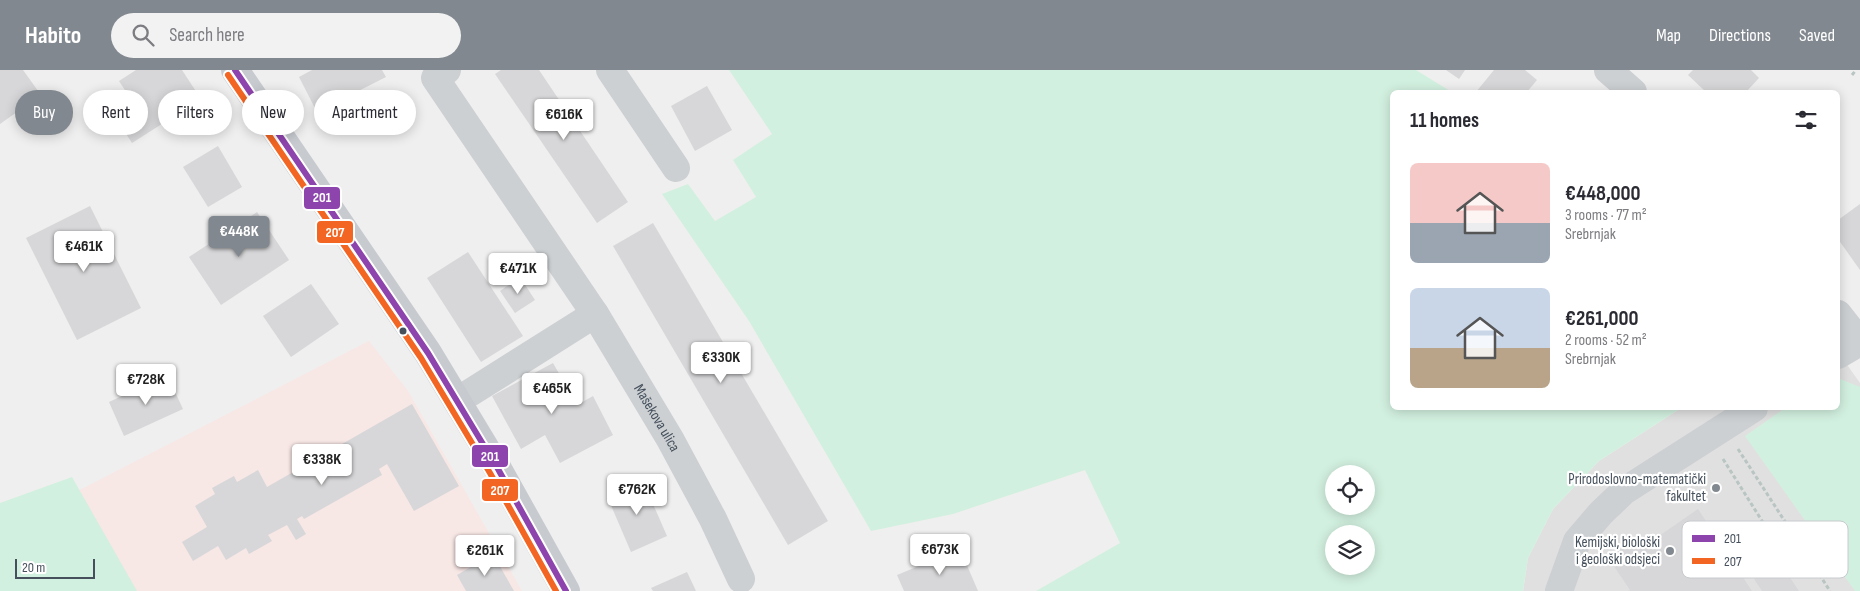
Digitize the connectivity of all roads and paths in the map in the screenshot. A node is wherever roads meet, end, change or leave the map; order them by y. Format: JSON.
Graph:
{"nodes":[{"id":1,"x":235,"y":70,"type":"edge"},
{"id":2,"x":447,"y":70,"type":"edge"},
{"id":3,"x":610,"y":70,"type":"edge"},
{"id":4,"x":1608,"y":70,"type":"edge"},
{"id":5,"x":1856,"y":70,"type":"edge"},
{"id":6,"x":1852,"y":75,"type":"dead end"},
{"id":7,"x":1631,"y":90,"type":"edge"},
{"id":8,"x":676,"y":168,"type":"dead end"},
{"id":9,"x":595,"y":314,"type":"junction"},
{"id":10,"x":1840,"y":317,"type":"edge"},
{"id":11,"x":1860,"y":342,"type":"edge"},
{"id":12,"x":1840,"y":354,"type":"edge"},
{"id":13,"x":457,"y":401,"type":"junction"},
{"id":14,"x":1751,"y":410,"type":"edge"},
{"id":15,"x":1737,"y":448,"type":"dead end"},
{"id":16,"x":1722,"y":458,"type":"dead end"},
{"id":17,"x":1762,"y":521,"type":"edge"},
{"id":18,"x":1784,"y":521,"type":"edge"},
{"id":19,"x":1822,"y":578,"type":"edge"},
{"id":20,"x":741,"y":579,"type":"dead end"},
{"id":21,"x":566,"y":591,"type":"edge"},
{"id":22,"x":1560,"y":591,"type":"edge"},
{"id":23,"x":1830,"y":591,"type":"edge"}],
"edges":[{"from":1,"to":13,"type":"main road"},
{"from":2,"to":9,"type":"street","name":"Mašekova ulica"},
{"from":3,"to":8,"type":"street"},
{"from":4,"to":7,"type":"street"},
{"from":5,"to":6,"type":"path"},
{"from":9,"to":13,"type":"street"},
{"from":9,"to":20,"type":"street","name":"Mašekova ulica"},
{"from":10,"to":11,"type":"street"},
{"from":11,"to":12,"type":"street"},
{"from":13,"to":21,"type":"main road"},
{"from":14,"to":22,"type":"street"},
{"from":15,"to":18,"type":"path"},
{"from":16,"to":17,"type":"path"},
{"from":19,"to":23,"type":"path"}]}
